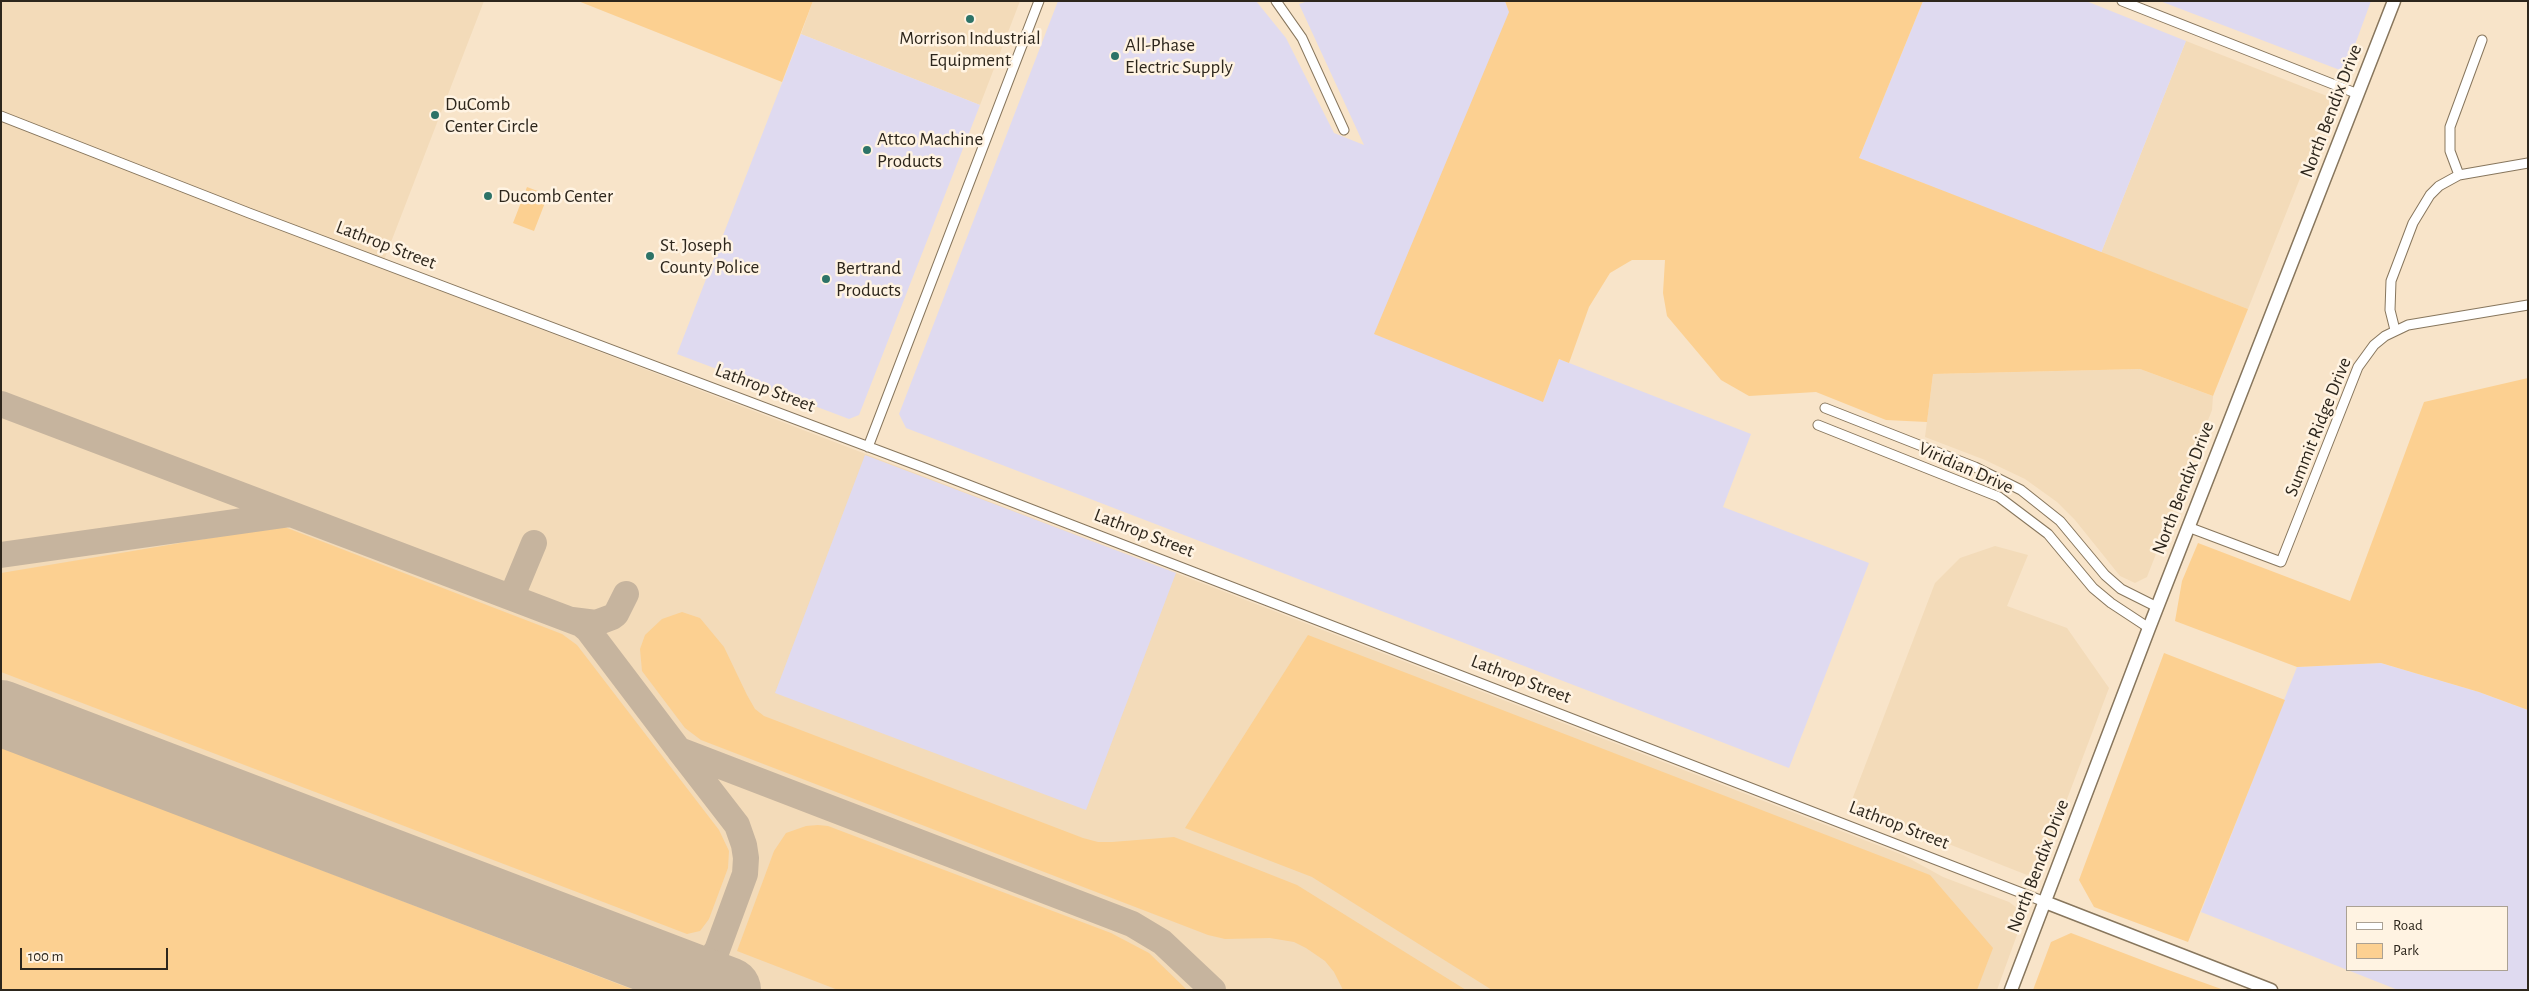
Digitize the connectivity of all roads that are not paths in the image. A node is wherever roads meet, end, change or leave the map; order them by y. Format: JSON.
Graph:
{"nodes":[{"id":1,"x":1039,"y":1,"type":"edge"},
{"id":2,"x":1276,"y":1,"type":"edge"},
{"id":3,"x":2122,"y":1,"type":"edge"},
{"id":4,"x":2394,"y":1,"type":"edge"},
{"id":5,"x":2482,"y":40,"type":"dead end"},
{"id":6,"x":2358,"y":94,"type":"junction"},
{"id":7,"x":1,"y":116,"type":"edge"},
{"id":8,"x":1344,"y":130,"type":"dead end"},
{"id":9,"x":2528,"y":164,"type":"edge"},
{"id":10,"x":2459,"y":176,"type":"junction"},
{"id":11,"x":2528,"y":305,"type":"edge"},
{"id":12,"x":2395,"y":330,"type":"junction"},
{"id":13,"x":1825,"y":408,"type":"dead end"},
{"id":14,"x":1818,"y":425,"type":"dead end"},
{"id":15,"x":868,"y":447,"type":"junction"},
{"id":16,"x":2188,"y":527,"type":"junction"},
{"id":17,"x":2157,"y":607,"type":"junction"},
{"id":18,"x":2149,"y":628,"type":"junction"},
{"id":19,"x":2045,"y":902,"type":"junction"},
{"id":20,"x":2011,"y":990,"type":"edge"},
{"id":21,"x":2271,"y":990,"type":"edge"}],
"edges":[{"from":1,"to":15,"type":"street"},
{"from":2,"to":8,"type":"street"},
{"from":3,"to":6,"type":"street"},
{"from":4,"to":6,"type":"street","name":"North Bendix Drive"},
{"from":5,"to":10,"type":"street"},
{"from":6,"to":16,"type":"street","name":"North Bendix Drive"},
{"from":7,"to":15,"type":"street","name":"Lathrop Street"},
{"from":9,"to":10,"type":"street"},
{"from":10,"to":12,"type":"street"},
{"from":11,"to":12,"type":"street","name":"Summit Ridge Drive"},
{"from":12,"to":16,"type":"street","name":"Summit Ridge Drive"},
{"from":13,"to":17,"type":"street","name":"Viridian Drive"},
{"from":14,"to":18,"type":"street","name":"Viridian Drive"},
{"from":15,"to":19,"type":"street","name":"Lathrop Street"},
{"from":16,"to":17,"type":"street","name":"North Bendix Drive"},
{"from":17,"to":18,"type":"street","name":"North Bendix Drive"},
{"from":18,"to":19,"type":"street","name":"North Bendix Drive"},
{"from":19,"to":20,"type":"street","name":"North Bendix Drive"},
{"from":19,"to":21,"type":"street","name":"Lathrop Street"}]}
